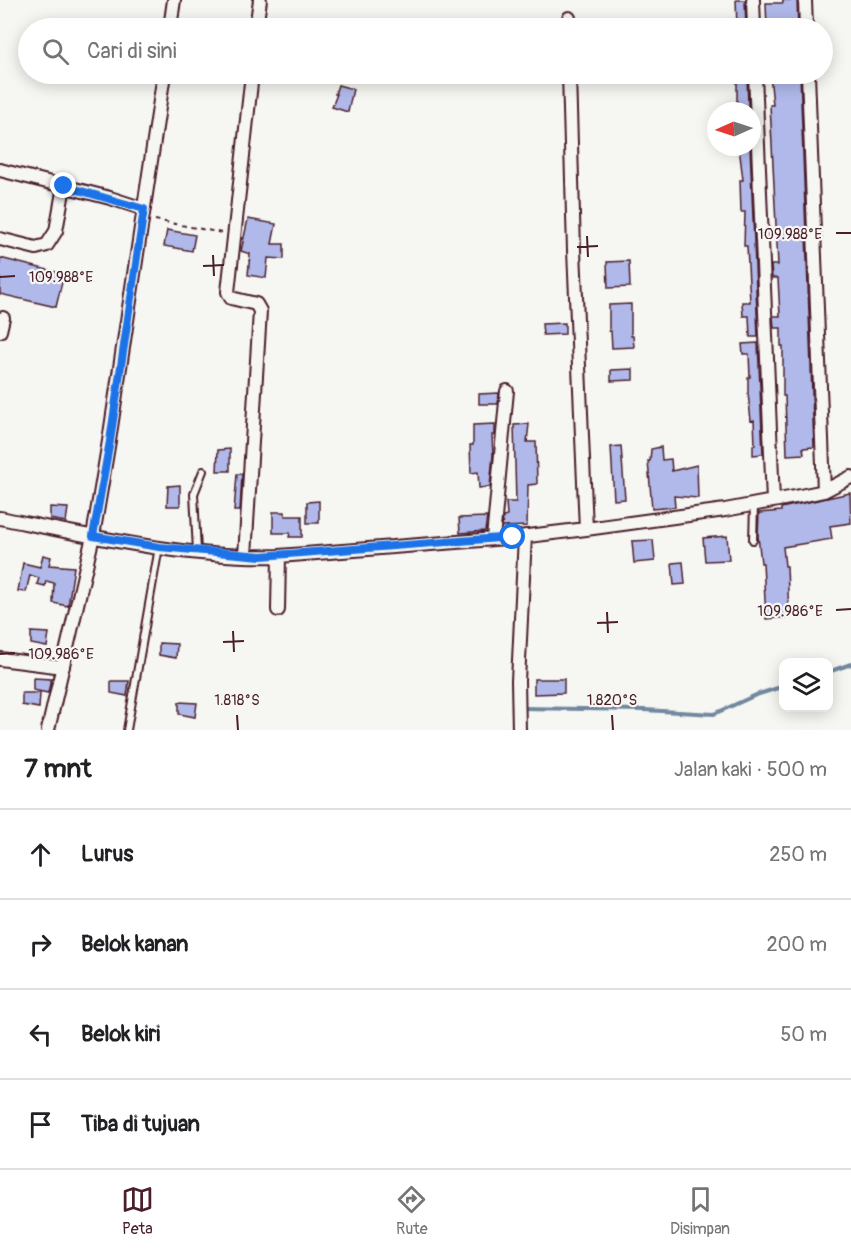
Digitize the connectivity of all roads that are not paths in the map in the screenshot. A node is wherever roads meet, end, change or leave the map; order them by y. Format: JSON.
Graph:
{"nodes":[{"id":1,"x":174,"y":0,"type":"edge"},
{"id":2,"x":260,"y":0,"type":"edge"},
{"id":3,"x":753,"y":0,"type":"edge"},
{"id":4,"x":805,"y":0,"type":"edge"},
{"id":5,"x":171,"y":18,"type":"edge"},
{"id":6,"x":257,"y":18,"type":"edge"},
{"id":7,"x":754,"y":18,"type":"edge"},
{"id":8,"x":806,"y":18,"type":"edge"},
{"id":9,"x":163,"y":84,"type":"edge"},
{"id":10,"x":251,"y":84,"type":"edge"},
{"id":11,"x":569,"y":84,"type":"edge"},
{"id":12,"x":755,"y":84,"type":"edge"},
{"id":13,"x":808,"y":84,"type":"edge"},
{"id":14,"x":0,"y":170,"type":"edge"},
{"id":15,"x":64,"y":186,"type":"junction"},
{"id":16,"x":144,"y":213,"type":"junction"},
{"id":17,"x":0,"y":239,"type":"edge"},
{"id":18,"x":3,"y":318,"type":"dead end"},
{"id":19,"x":0,"y":331,"type":"edge"},
{"id":20,"x":507,"y":391,"type":"dead end"},
{"id":21,"x":203,"y":471,"type":"dead end"},
{"id":22,"x":851,"y":477,"type":"edge"},
{"id":23,"x":824,"y":491,"type":"junction"},
{"id":24,"x":773,"y":501,"type":"junction"},
{"id":25,"x":754,"y":504,"type":"junction"},
{"id":26,"x":0,"y":518,"type":"edge"},
{"id":27,"x":586,"y":529,"type":"junction"},
{"id":28,"x":93,"y":536,"type":"junction"},
{"id":29,"x":525,"y":536,"type":"junction"},
{"id":30,"x":493,"y":539,"type":"junction"},
{"id":31,"x":753,"y":540,"type":"dead end"},
{"id":32,"x":159,"y":547,"type":"junction"},
{"id":33,"x":197,"y":551,"type":"junction"},
{"id":34,"x":245,"y":556,"type":"junction"},
{"id":35,"x":279,"y":556,"type":"junction"},
{"id":36,"x":278,"y":610,"type":"dead end"},
{"id":37,"x":0,"y":659,"type":"edge"},
{"id":38,"x":65,"y":659,"type":"junction"},
{"id":39,"x":48,"y":730,"type":"edge"},
{"id":40,"x":127,"y":730,"type":"edge"},
{"id":41,"x":519,"y":730,"type":"edge"}],
"edges":[{"from":1,"to":5,"type":"street"},
{"from":2,"to":6,"type":"street"},
{"from":3,"to":7,"type":"street"},
{"from":4,"to":8,"type":"street"},
{"from":9,"to":16,"type":"street"},
{"from":10,"to":34,"type":"street"},
{"from":11,"to":27,"type":"street"},
{"from":12,"to":24,"type":"street"},
{"from":13,"to":23,"type":"street"},
{"from":14,"to":15,"type":"street"},
{"from":15,"to":16,"type":"street"},
{"from":15,"to":17,"type":"street"},
{"from":16,"to":28,"type":"street"},
{"from":18,"to":19,"type":"street"},
{"from":20,"to":30,"type":"street"},
{"from":21,"to":33,"type":"lane"},
{"from":22,"to":23,"type":"street"},
{"from":23,"to":24,"type":"street"},
{"from":24,"to":25,"type":"street"},
{"from":25,"to":27,"type":"street"},
{"from":25,"to":31,"type":"lane"},
{"from":26,"to":28,"type":"street"},
{"from":27,"to":29,"type":"street"},
{"from":28,"to":32,"type":"street"},
{"from":28,"to":38,"type":"street"},
{"from":29,"to":30,"type":"street"},
{"from":29,"to":41,"type":"street"},
{"from":30,"to":35,"type":"street"},
{"from":32,"to":33,"type":"street"},
{"from":32,"to":40,"type":"lane"},
{"from":33,"to":34,"type":"street"},
{"from":34,"to":35,"type":"street"},
{"from":35,"to":36,"type":"street"},
{"from":37,"to":38,"type":"street"},
{"from":38,"to":39,"type":"street"}]}
